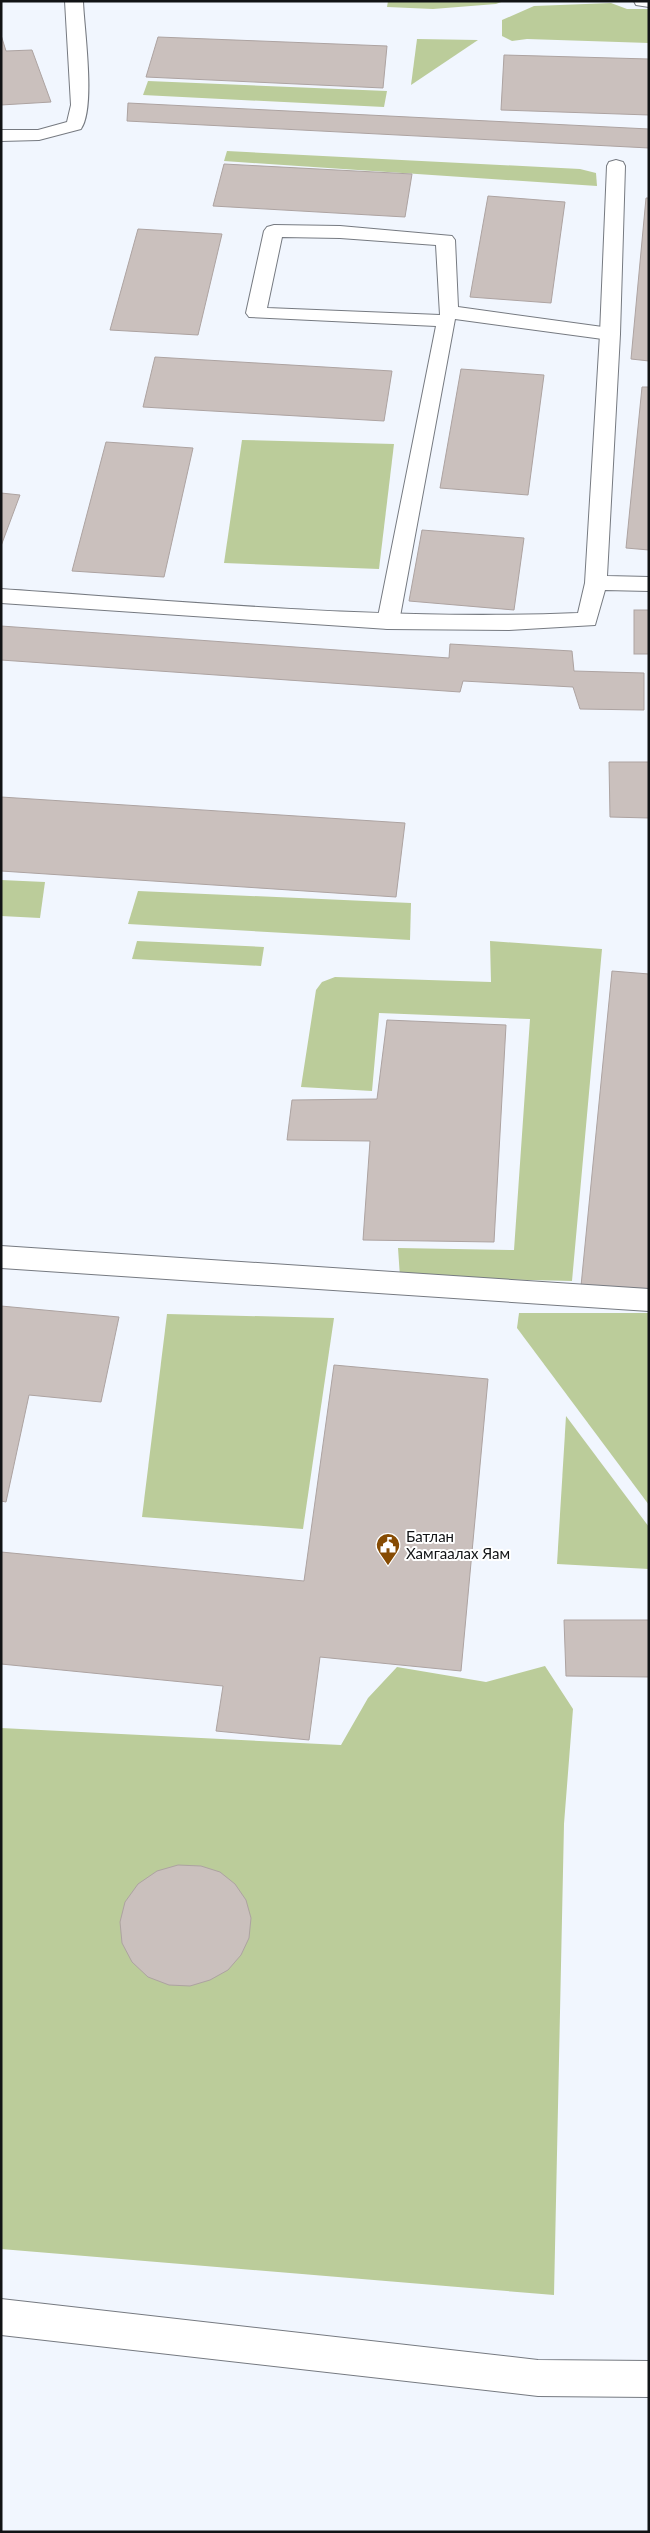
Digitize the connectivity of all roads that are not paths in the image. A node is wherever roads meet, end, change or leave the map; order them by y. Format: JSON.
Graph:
{"nodes":[{"id":1,"x":74,"y":1,"type":"edge"},
{"id":2,"x":642,"y":1,"type":"edge"},
{"id":3,"x":649,"y":2,"type":"edge"},
{"id":4,"x":1,"y":136,"type":"edge"},
{"id":5,"x":616,"y":166,"type":"dead end"},
{"id":6,"x":610,"y":334,"type":"junction"},
{"id":7,"x":596,"y":583,"type":"junction"},
{"id":8,"x":649,"y":584,"type":"edge"},
{"id":9,"x":1,"y":596,"type":"edge"},
{"id":10,"x":388,"y":622,"type":"junction"},
{"id":11,"x":1,"y":1257,"type":"edge"},
{"id":12,"x":649,"y":1300,"type":"edge"},
{"id":13,"x":1,"y":2317,"type":"edge"},
{"id":14,"x":649,"y":2379,"type":"edge"}],
"edges":[{"from":1,"to":4,"type":"street"},
{"from":2,"to":3,"type":"street"},
{"from":5,"to":6,"type":"street"},
{"from":6,"to":7,"type":"street"},
{"from":6,"to":10,"type":"street"},
{"from":7,"to":8,"type":"street"},
{"from":7,"to":10,"type":"street"},
{"from":9,"to":10,"type":"street"},
{"from":11,"to":12,"type":"street"},
{"from":13,"to":14,"type":"street"}]}
